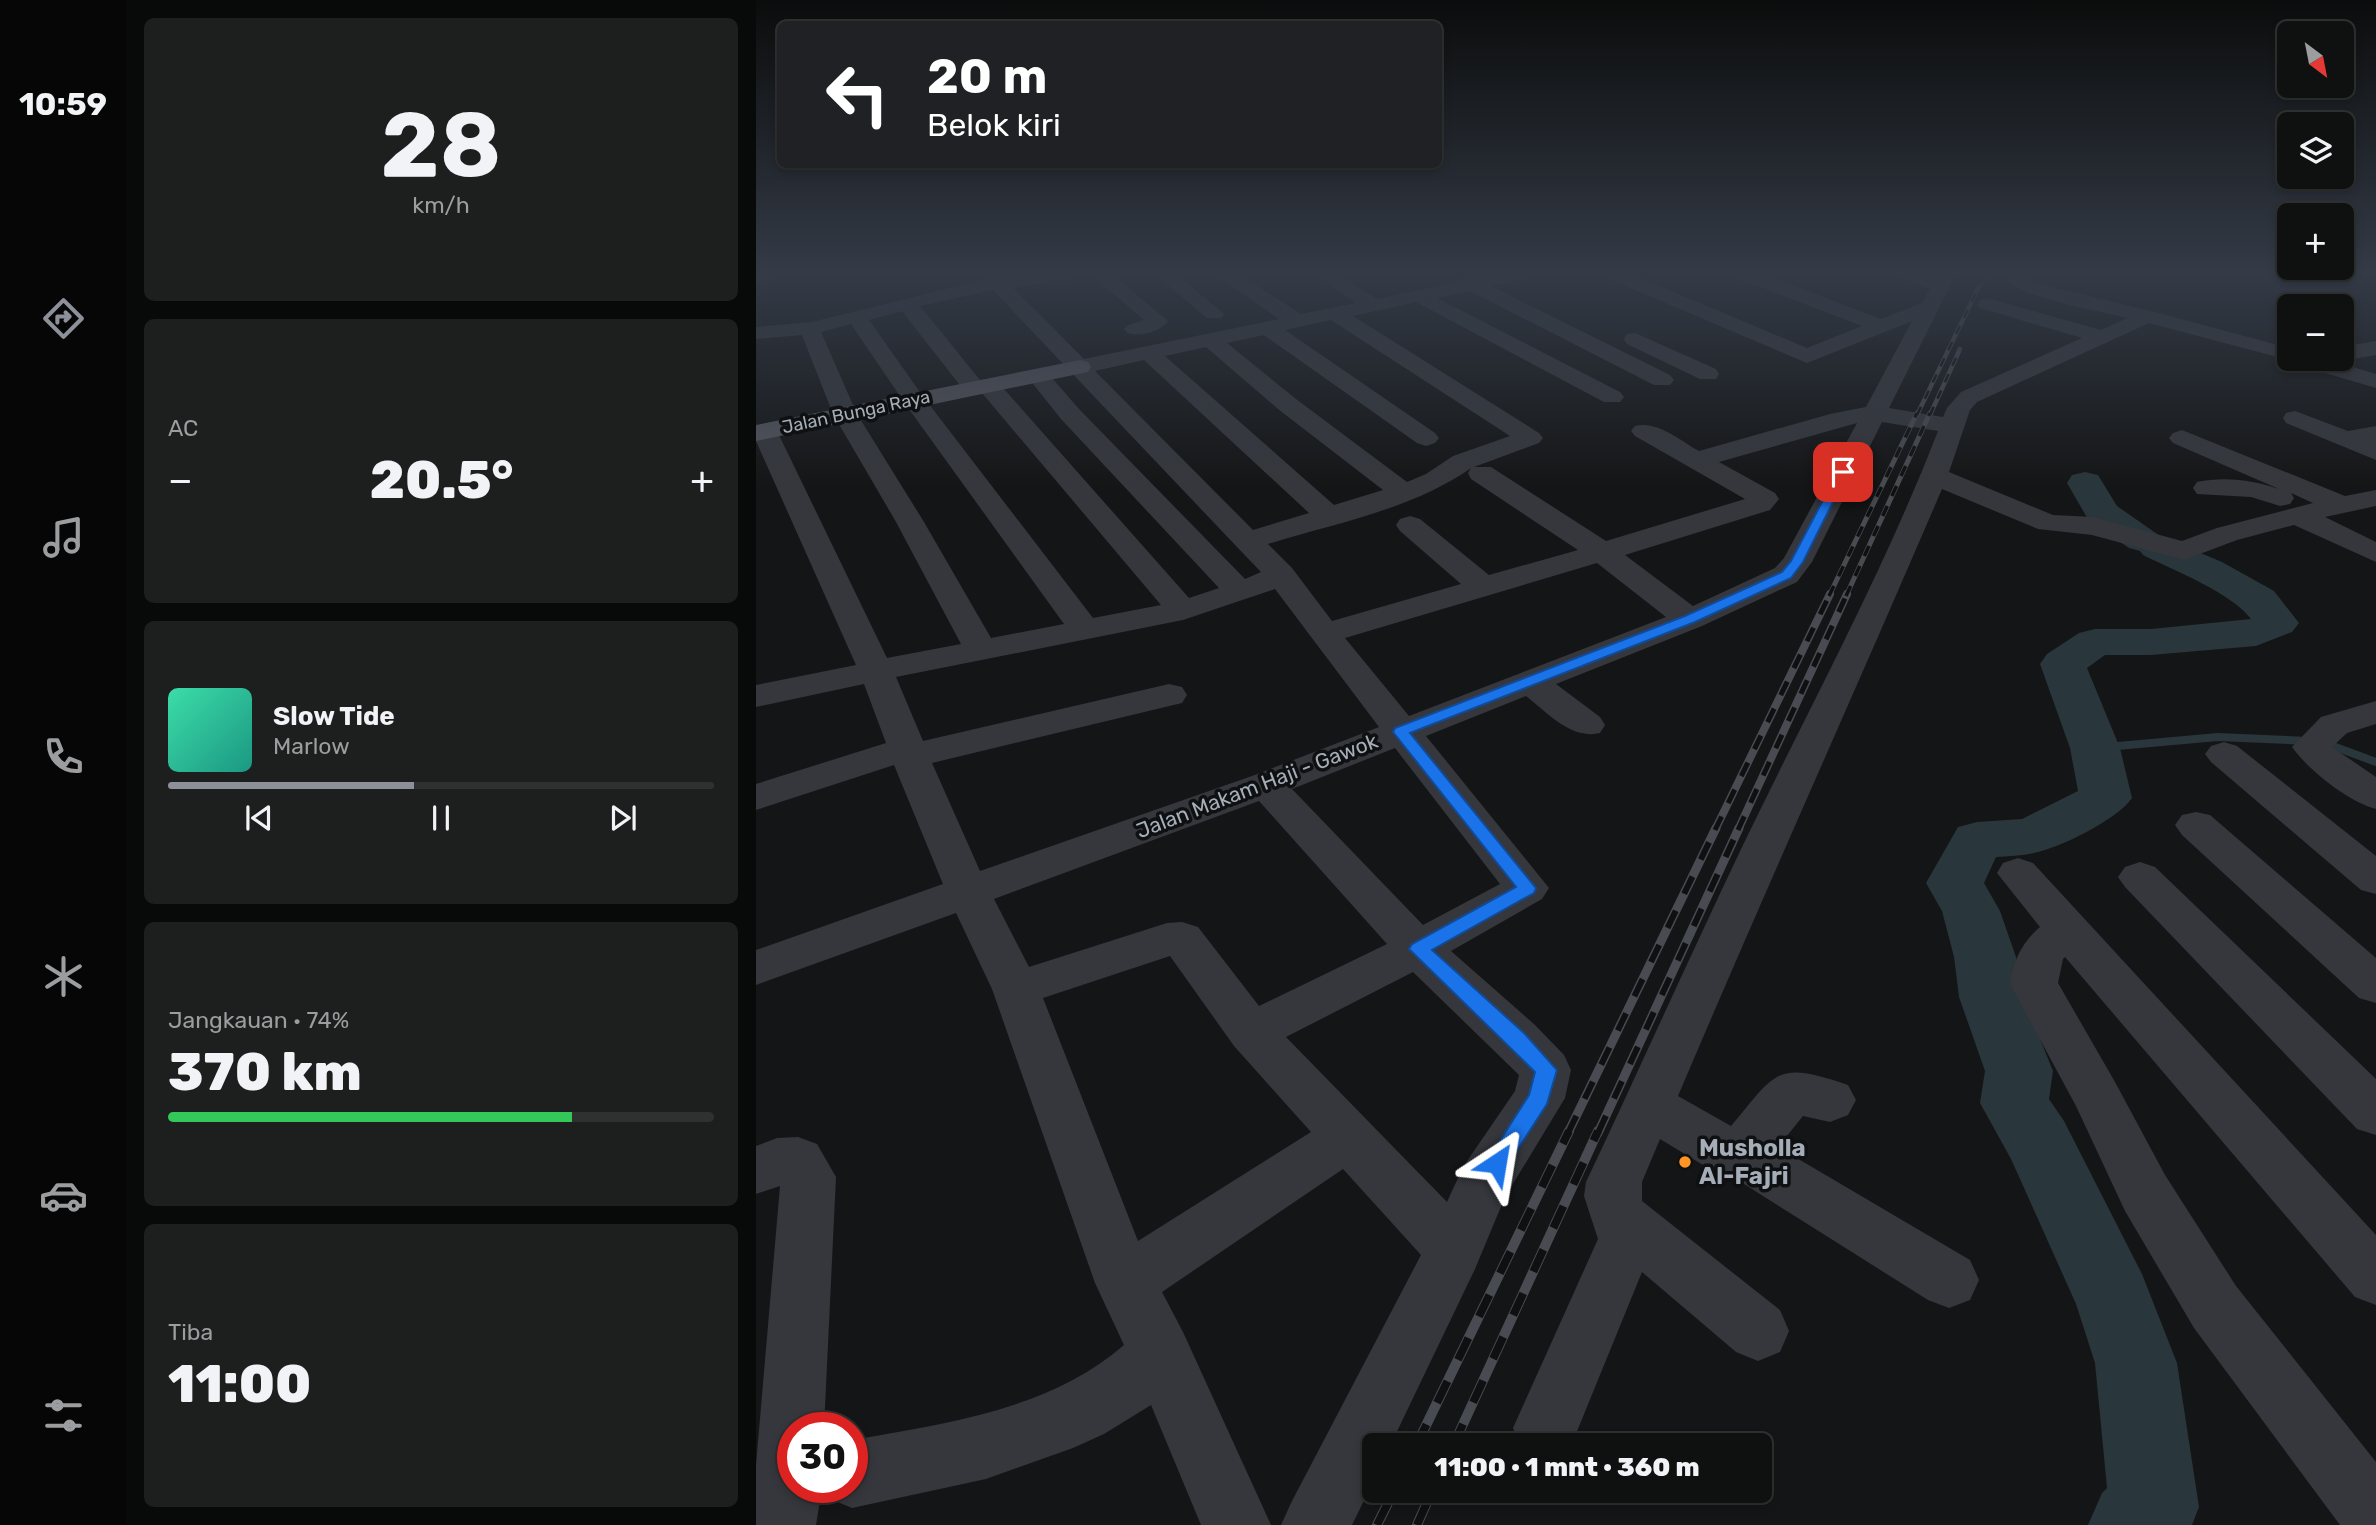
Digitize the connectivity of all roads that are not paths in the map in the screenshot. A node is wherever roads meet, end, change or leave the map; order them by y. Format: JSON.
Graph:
{"nodes":[{"id":1,"x":817,"y":345,"type":"edge"},
{"id":2,"x":876,"y":345,"type":"edge"},
{"id":3,"x":944,"y":345,"type":"edge"},
{"id":4,"x":1059,"y":345,"type":"edge"},
{"id":5,"x":1180,"y":345,"type":"edge"},
{"id":6,"x":1216,"y":345,"type":"edge"},
{"id":7,"x":1293,"y":345,"type":"edge"},
{"id":8,"x":1384,"y":345,"type":"edge"},
{"id":9,"x":1513,"y":345,"type":"edge"},
{"id":10,"x":1592,"y":345,"type":"edge"},
{"id":11,"x":1648,"y":345,"type":"edge"},
{"id":12,"x":1781,"y":345,"type":"edge"},
{"id":13,"x":1828,"y":345,"type":"edge"},
{"id":14,"x":1910,"y":345,"type":"edge"},
{"id":15,"x":2081,"y":345,"type":"edge"},
{"id":16,"x":2247,"y":345,"type":"edge"},
{"id":17,"x":2376,"y":348,"type":"edge"},
{"id":18,"x":1148,"y":352,"type":"junction"},
{"id":19,"x":2277,"y":352,"type":"edge"},
{"id":20,"x":2354,"y":352,"type":"edge"},
{"id":21,"x":1080,"y":367,"type":"junction"},
{"id":22,"x":2345,"y":371,"type":"edge"},
{"id":23,"x":1708,"y":374,"type":"dead end"},
{"id":24,"x":1037,"y":375,"type":"junction"},
{"id":25,"x":1662,"y":380,"type":"dead end"},
{"id":26,"x":2376,"y":381,"type":"edge"},
{"id":27,"x":981,"y":386,"type":"junction"},
{"id":28,"x":1612,"y":397,"type":"dead end"},
{"id":29,"x":914,"y":400,"type":"junction"},
{"id":30,"x":1874,"y":413,"type":"junction"},
{"id":31,"x":845,"y":414,"type":"junction"},
{"id":32,"x":2295,"y":418,"type":"dead end"},
{"id":33,"x":1951,"y":426,"type":"junction"},
{"id":34,"x":1644,"y":431,"type":"dead end"},
{"id":35,"x":760,"y":432,"type":"edge"},
{"id":36,"x":2376,"y":433,"type":"edge"},
{"id":37,"x":1426,"y":438,"type":"dead end"},
{"id":38,"x":2182,"y":438,"type":"dead end"},
{"id":39,"x":2344,"y":439,"type":"junction"},
{"id":40,"x":2376,"y":452,"type":"edge"},
{"id":41,"x":1698,"y":460,"type":"junction"},
{"id":42,"x":1481,"y":472,"type":"dead end"},
{"id":43,"x":1934,"y":476,"type":"junction"},
{"id":44,"x":2207,"y":488,"type":"dead end"},
{"id":45,"x":1404,"y":493,"type":"junction"},
{"id":46,"x":2376,"y":498,"type":"edge"},
{"id":47,"x":2340,"y":504,"type":"junction"},
{"id":48,"x":2304,"y":513,"type":"junction"},
{"id":49,"x":1329,"y":516,"type":"junction"},
{"id":50,"x":1410,"y":525,"type":"dead end"},
{"id":51,"x":1247,"y":541,"type":"junction"},
{"id":52,"x":1602,"y":552,"type":"junction"},
{"id":53,"x":2376,"y":553,"type":"edge"},
{"id":54,"x":1281,"y":575,"type":"junction"},
{"id":55,"x":1484,"y":587,"type":"junction"},
{"id":56,"x":1240,"y":592,"type":"junction"},
{"id":57,"x":1183,"y":610,"type":"junction"},
{"id":58,"x":1690,"y":619,"type":"junction"},
{"id":59,"x":1085,"y":630,"type":"junction"},
{"id":60,"x":1324,"y":634,"type":"junction"},
{"id":61,"x":981,"y":650,"type":"junction"},
{"id":62,"x":876,"y":671,"type":"junction"},
{"id":63,"x":1529,"y":681,"type":"junction"},
{"id":64,"x":1169,"y":695,"type":"dead end"},
{"id":65,"x":756,"y":696,"type":"edge"},
{"id":66,"x":2376,"y":712,"type":"edge"},
{"id":67,"x":1587,"y":725,"type":"dead end"},
{"id":68,"x":1401,"y":732,"type":"junction"},
{"id":69,"x":910,"y":752,"type":"junction"},
{"id":70,"x":2224,"y":754,"type":"dead end"},
{"id":71,"x":1266,"y":785,"type":"junction"},
{"id":72,"x":2376,"y":796,"type":"edge"},
{"id":73,"x":756,"y":797,"type":"edge"},
{"id":74,"x":2196,"y":825,"type":"dead end"},
{"id":75,"x":956,"y":869,"type":"junction"},
{"id":76,"x":2018,"y":873,"type":"dead end"},
{"id":77,"x":2140,"y":877,"type":"dead end"},
{"id":78,"x":2376,"y":878,"type":"edge"},
{"id":79,"x":2066,"y":929,"type":"junction"},
{"id":80,"x":1418,"y":949,"type":"junction"},
{"id":81,"x":756,"y":968,"type":"edge"},
{"id":82,"x":2376,"y":985,"type":"edge"},
{"id":83,"x":1016,"y":989,"type":"junction"},
{"id":84,"x":1251,"y":1032,"type":"junction"},
{"id":85,"x":1830,"y":1100,"type":"dead end"},
{"id":86,"x":1649,"y":1106,"type":"junction"},
{"id":87,"x":2376,"y":1113,"type":"edge"},
{"id":88,"x":1348,"y":1137,"type":"junction"},
{"id":89,"x":1740,"y":1153,"type":"junction"},
{"id":90,"x":756,"y":1170,"type":"edge"},
{"id":91,"x":1618,"y":1216,"type":"junction"},
{"id":92,"x":1454,"y":1250,"type":"junction"},
{"id":93,"x":2376,"y":1277,"type":"edge"},
{"id":94,"x":1949,"y":1280,"type":"dead end"},
{"id":95,"x":1125,"y":1283,"type":"junction"},
{"id":96,"x":1758,"y":1331,"type":"dead end"},
{"id":97,"x":1161,"y":1354,"type":"junction"},
{"id":98,"x":793,"y":1412,"type":"edge"},
{"id":99,"x":1546,"y":1428,"type":"dead end"},
{"id":100,"x":868,"y":1471,"type":"edge"},
{"id":101,"x":2376,"y":1517,"type":"edge"},
{"id":102,"x":1236,"y":1525,"type":"edge"},
{"id":103,"x":1316,"y":1525,"type":"edge"}],
"edges":[{"from":1,"to":31,"type":"street"},
{"from":2,"to":29,"type":"street"},
{"from":3,"to":27,"type":"street"},
{"from":4,"to":21,"type":"street"},
{"from":5,"to":18,"type":"street"},
{"from":6,"to":45,"type":"street"},
{"from":7,"to":37,"type":"street"},
{"from":8,"to":45,"type":"street"},
{"from":9,"to":28,"type":"street"},
{"from":10,"to":25,"type":"street"},
{"from":11,"to":23,"type":"street"},
{"from":12,"to":13,"type":"street"},
{"from":14,"to":30,"type":"street","name":"Jalan Makam Haji - Gawok"},
{"from":15,"to":33,"type":"street"},
{"from":16,"to":19,"type":"street"},
{"from":17,"to":20,"type":"street"},
{"from":18,"to":21,"type":"street"},
{"from":18,"to":49,"type":"street"},
{"from":21,"to":24,"type":"main road","name":"Jalan Bunga Raya"},
{"from":21,"to":51,"type":"street"},
{"from":22,"to":26,"type":"street"},
{"from":24,"to":27,"type":"main road","name":"Jalan Bunga Raya"},
{"from":24,"to":56,"type":"street"},
{"from":27,"to":29,"type":"main road","name":"Jalan Bunga Raya"},
{"from":27,"to":57,"type":"street"},
{"from":29,"to":31,"type":"main road","name":"Jalan Bunga Raya"},
{"from":29,"to":59,"type":"street"},
{"from":30,"to":33,"type":"street"},
{"from":30,"to":41,"type":"street"},
{"from":30,"to":58,"type":"street","name":"Jalan Makam Haji - Gawok"},
{"from":31,"to":35,"type":"main road","name":"Jalan Bunga Raya"},
{"from":31,"to":61,"type":"street"},
{"from":32,"to":39,"type":"street"},
{"from":33,"to":43,"type":"street"},
{"from":34,"to":41,"type":"street"},
{"from":35,"to":62,"type":"street"},
{"from":36,"to":39,"type":"street"},
{"from":38,"to":47,"type":"street"},
{"from":39,"to":40,"type":"street"},
{"from":41,"to":52,"type":"street"},
{"from":42,"to":52,"type":"street"},
{"from":43,"to":48,"type":"street"},
{"from":43,"to":86,"type":"street"},
{"from":44,"to":48,"type":"street"},
{"from":45,"to":49,"type":"street"},
{"from":46,"to":47,"type":"street"},
{"from":47,"to":48,"type":"street"},
{"from":48,"to":53,"type":"street"},
{"from":49,"to":51,"type":"street"},
{"from":50,"to":55,"type":"street"},
{"from":51,"to":54,"type":"street"},
{"from":52,"to":55,"type":"street"},
{"from":52,"to":58,"type":"street"},
{"from":54,"to":56,"type":"street"},
{"from":54,"to":60,"type":"street"},
{"from":55,"to":60,"type":"street"},
{"from":56,"to":57,"type":"street"},
{"from":57,"to":59,"type":"street"},
{"from":58,"to":63,"type":"street","name":"Jalan Makam Haji - Gawok"},
{"from":59,"to":61,"type":"street"},
{"from":60,"to":68,"type":"street"},
{"from":61,"to":62,"type":"street"},
{"from":62,"to":65,"type":"street"},
{"from":62,"to":69,"type":"street"},
{"from":63,"to":67,"type":"street"},
{"from":63,"to":68,"type":"street","name":"Jalan Makam Haji - Gawok"},
{"from":64,"to":69,"type":"street"},
{"from":66,"to":72,"type":"street"},
{"from":68,"to":71,"type":"street","name":"Jalan Makam Haji - Gawok"},
{"from":68,"to":80,"type":"street"},
{"from":69,"to":73,"type":"street"},
{"from":69,"to":75,"type":"street"},
{"from":70,"to":78,"type":"street"},
{"from":71,"to":75,"type":"street","name":"Jalan Makam Haji - Gawok"},
{"from":71,"to":80,"type":"street"},
{"from":74,"to":82,"type":"street"},
{"from":75,"to":81,"type":"street","name":"Jalan Makam Haji - Gawok"},
{"from":75,"to":83,"type":"street"},
{"from":76,"to":79,"type":"street"},
{"from":77,"to":87,"type":"street"},
{"from":79,"to":93,"type":"street"},
{"from":79,"to":101,"type":"street"},
{"from":80,"to":84,"type":"street"},
{"from":80,"to":92,"type":"street"},
{"from":83,"to":84,"type":"street"},
{"from":83,"to":95,"type":"street"},
{"from":84,"to":88,"type":"street"},
{"from":85,"to":89,"type":"street"},
{"from":86,"to":89,"type":"street"},
{"from":86,"to":91,"type":"street"},
{"from":88,"to":92,"type":"street"},
{"from":88,"to":95,"type":"street"},
{"from":89,"to":94,"type":"street"},
{"from":90,"to":98,"type":"street"},
{"from":91,"to":96,"type":"street"},
{"from":91,"to":99,"type":"street"},
{"from":92,"to":103,"type":"street"},
{"from":95,"to":97,"type":"street"},
{"from":97,"to":100,"type":"street"},
{"from":97,"to":102,"type":"street"}]}
